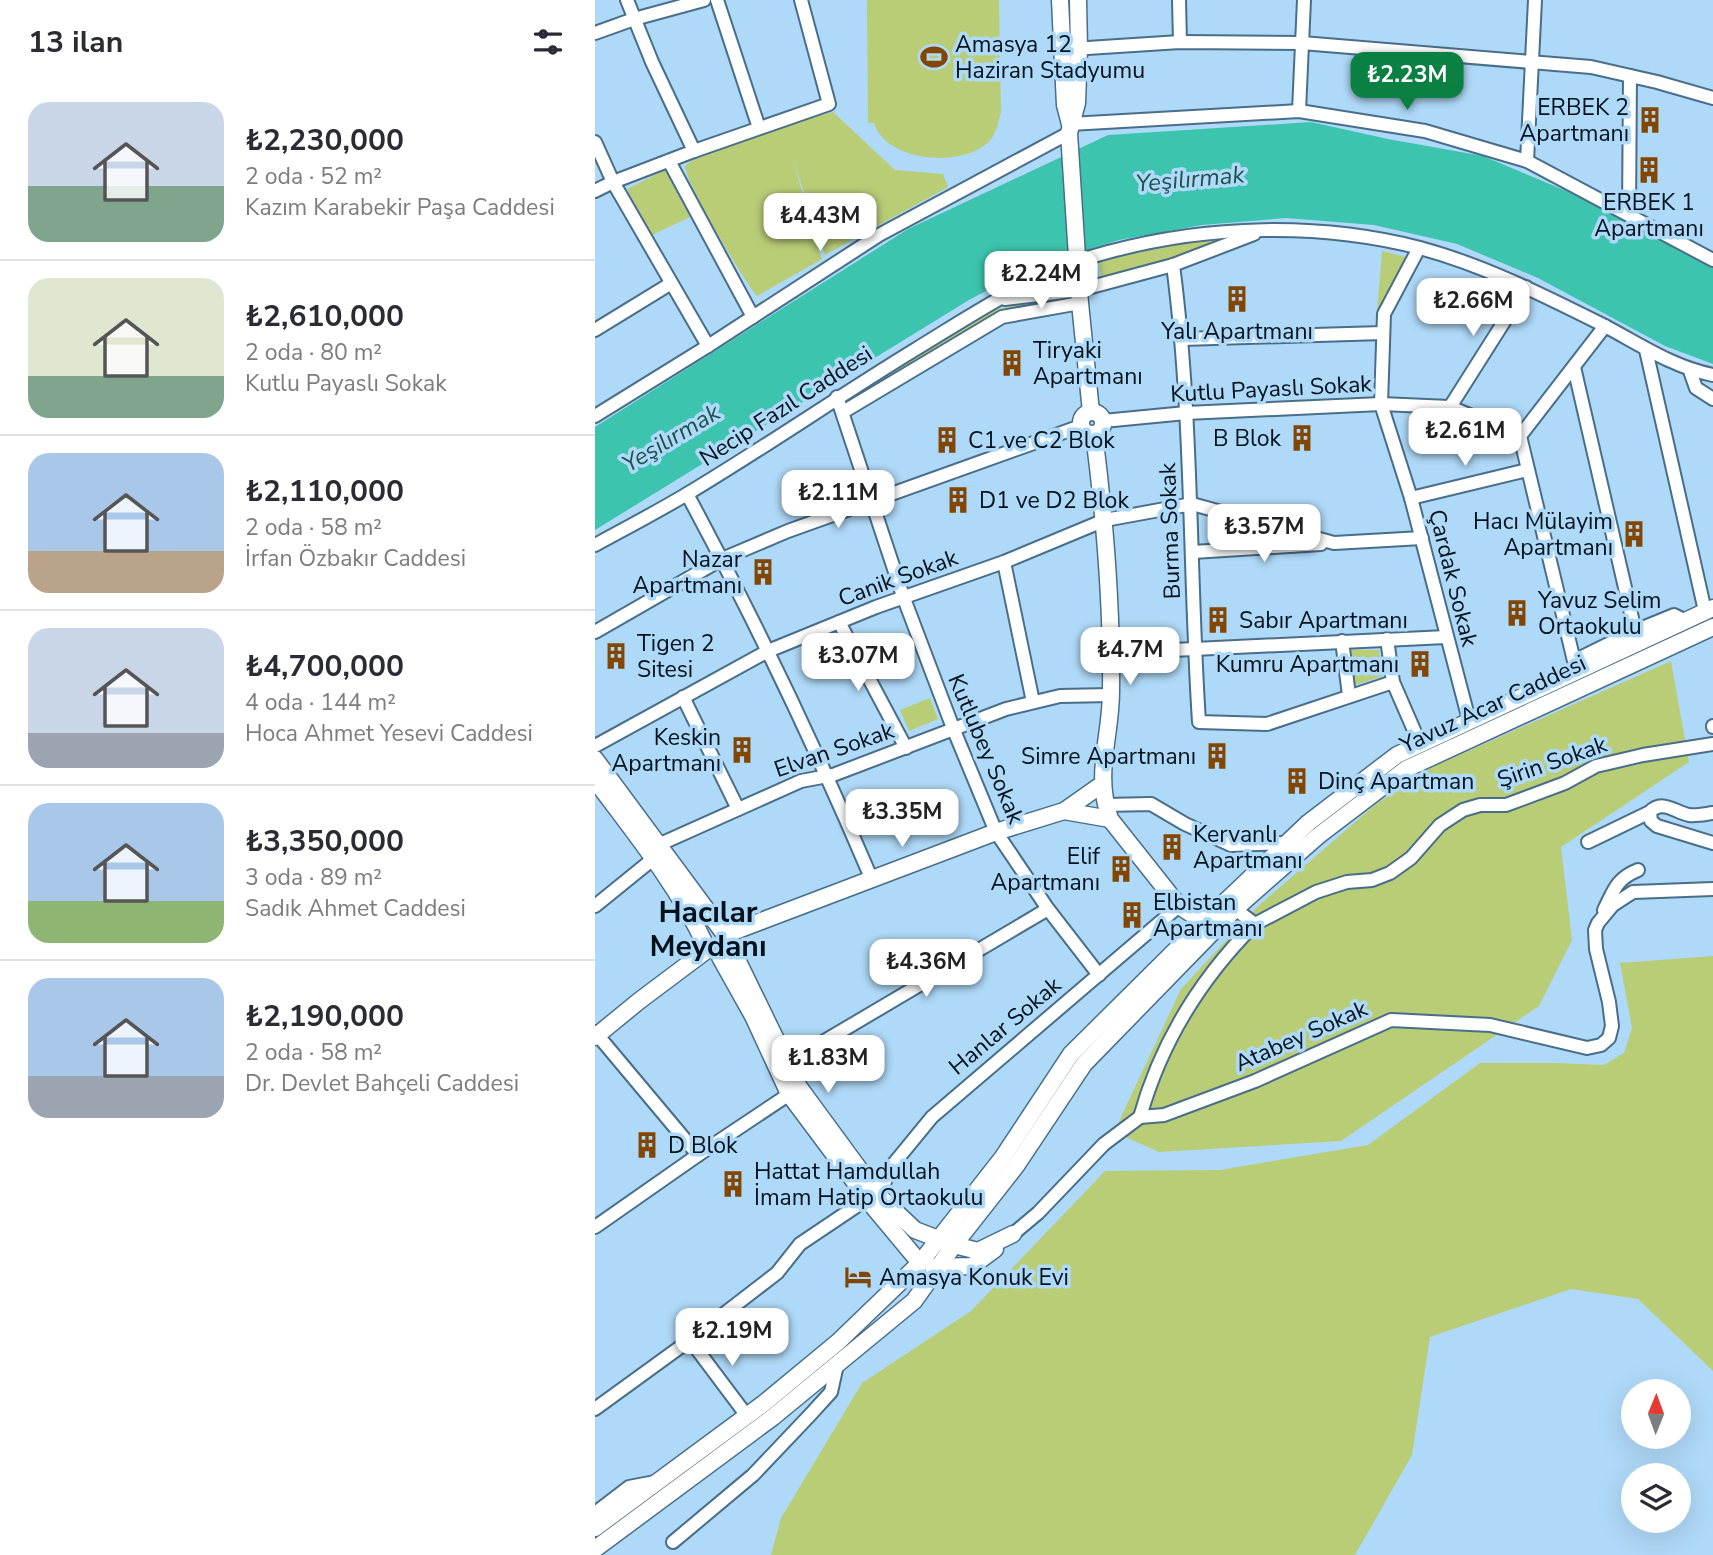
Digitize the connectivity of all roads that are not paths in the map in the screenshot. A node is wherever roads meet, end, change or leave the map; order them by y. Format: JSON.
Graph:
{"nodes":[{"id":1,"x":627,"y":0,"type":"edge"},
{"id":2,"x":704,"y":0,"type":"edge"},
{"id":3,"x":717,"y":0,"type":"edge"},
{"id":4,"x":801,"y":0,"type":"edge"},
{"id":5,"x":1060,"y":0,"type":"edge"},
{"id":6,"x":1078,"y":0,"type":"edge"},
{"id":7,"x":1179,"y":0,"type":"edge"},
{"id":8,"x":1304,"y":0,"type":"edge"},
{"id":9,"x":1535,"y":0,"type":"edge"},
{"id":10,"x":633,"y":19,"type":"junction"},
{"id":11,"x":595,"y":33,"type":"edge"},
{"id":12,"x":1180,"y":42,"type":"junction"},
{"id":13,"x":1302,"y":43,"type":"junction"},
{"id":14,"x":1061,"y":49,"type":"junction"},
{"id":15,"x":1079,"y":49,"type":"junction"},
{"id":16,"x":1532,"y":61,"type":"junction"},
{"id":17,"x":1630,"y":76,"type":"junction"},
{"id":18,"x":1713,"y":98,"type":"edge"},
{"id":19,"x":1299,"y":111,"type":"junction"},
{"id":20,"x":759,"y":128,"type":"junction"},
{"id":21,"x":1070,"y":132,"type":"junction"},
{"id":22,"x":595,"y":142,"type":"edge"},
{"id":23,"x":694,"y":151,"type":"junction"},
{"id":24,"x":669,"y":161,"type":"junction"},
{"id":25,"x":1527,"y":161,"type":"junction"},
{"id":26,"x":613,"y":182,"type":"junction"},
{"id":27,"x":595,"y":191,"type":"edge"},
{"id":28,"x":1629,"y":214,"type":"junction"},
{"id":29,"x":1261,"y":232,"type":"junction"},
{"id":30,"x":1419,"y":248,"type":"junction"},
{"id":31,"x":1079,"y":258,"type":"junction"},
{"id":32,"x":1713,"y":260,"type":"edge"},
{"id":33,"x":1173,"y":265,"type":"junction"},
{"id":34,"x":670,"y":284,"type":"junction"},
{"id":35,"x":1526,"y":287,"type":"junction"},
{"id":36,"x":1080,"y":297,"type":"junction"},
{"id":37,"x":998,"y":299,"type":"junction"},
{"id":38,"x":753,"y":317,"type":"junction"},
{"id":39,"x":1605,"y":327,"type":"junction"},
{"id":40,"x":595,"y":330,"type":"edge"},
{"id":41,"x":1383,"y":334,"type":"junction"},
{"id":42,"x":1182,"y":339,"type":"junction"},
{"id":43,"x":708,"y":346,"type":"junction"},
{"id":44,"x":1646,"y":350,"type":"junction"},
{"id":45,"x":1574,"y":367,"type":"junction"},
{"id":46,"x":1690,"y":370,"type":"junction"},
{"id":47,"x":1713,"y":375,"type":"edge"},
{"id":48,"x":837,"y":397,"type":"junction"},
{"id":49,"x":1713,"y":399,"type":"edge"},
{"id":50,"x":1381,"y":404,"type":"junction"},
{"id":51,"x":1450,"y":407,"type":"junction"},
{"id":52,"x":843,"y":412,"type":"junction"},
{"id":53,"x":1186,"y":413,"type":"junction"},
{"id":54,"x":595,"y":416,"type":"edge"},
{"id":55,"x":1092,"y":423,"type":"junction"},
{"id":56,"x":1520,"y":436,"type":"junction"},
{"id":57,"x":1527,"y":470,"type":"junction"},
{"id":58,"x":687,"y":494,"type":"junction"},
{"id":59,"x":1411,"y":498,"type":"junction"},
{"id":60,"x":873,"y":500,"type":"junction"},
{"id":61,"x":1192,"y":504,"type":"junction"},
{"id":62,"x":1105,"y":520,"type":"junction"},
{"id":63,"x":1422,"y":538,"type":"junction"},
{"id":64,"x":1334,"y":543,"type":"junction"},
{"id":65,"x":595,"y":545,"type":"edge"},
{"id":66,"x":1193,"y":552,"type":"junction"},
{"id":67,"x":722,"y":559,"type":"junction"},
{"id":68,"x":1004,"y":562,"type":"junction"},
{"id":69,"x":903,"y":596,"type":"junction"},
{"id":70,"x":1709,"y":610,"type":"edge"},
{"id":71,"x":1686,"y":621,"type":"junction"},
{"id":72,"x":839,"y":622,"type":"junction"},
{"id":73,"x":1713,"y":627,"type":"edge"},
{"id":74,"x":1635,"y":631,"type":"junction"},
{"id":75,"x":595,"y":632,"type":"edge"},
{"id":76,"x":1445,"y":637,"type":"junction"},
{"id":77,"x":1387,"y":639,"type":"junction"},
{"id":78,"x":1342,"y":641,"type":"junction"},
{"id":79,"x":1195,"y":647,"type":"junction"},
{"id":80,"x":768,"y":651,"type":"junction"},
{"id":81,"x":1111,"y":653,"type":"junction"},
{"id":82,"x":1393,"y":682,"type":"junction"},
{"id":83,"x":1111,"y":695,"type":"junction"},
{"id":84,"x":1349,"y":695,"type":"junction"},
{"id":85,"x":683,"y":697,"type":"junction"},
{"id":86,"x":1033,"y":702,"type":"junction"},
{"id":87,"x":1469,"y":720,"type":"junction"},
{"id":88,"x":953,"y":728,"type":"junction"},
{"id":89,"x":1420,"y":744,"type":"junction"},
{"id":90,"x":1713,"y":744,"type":"edge"},
{"id":91,"x":595,"y":746,"type":"edge"},
{"id":92,"x":906,"y":748,"type":"junction"},
{"id":93,"x":595,"y":759,"type":"edge"},
{"id":94,"x":828,"y":776,"type":"junction"},
{"id":95,"x":595,"y":780,"type":"edge"},
{"id":96,"x":1101,"y":785,"type":"junction"},
{"id":97,"x":738,"y":809,"type":"junction"},
{"id":98,"x":1064,"y":811,"type":"junction"},
{"id":99,"x":1107,"y":812,"type":"junction"},
{"id":100,"x":1650,"y":812,"type":"junction"},
{"id":101,"x":1713,"y":813,"type":"edge"},
{"id":102,"x":996,"y":832,"type":"junction"},
{"id":103,"x":1588,"y":842,"type":"dead end"},
{"id":104,"x":1287,"y":843,"type":"junction"},
{"id":105,"x":1713,"y":843,"type":"edge"},
{"id":106,"x":655,"y":852,"type":"junction"},
{"id":107,"x":1638,"y":870,"type":"dead end"},
{"id":108,"x":872,"y":880,"type":"junction"},
{"id":109,"x":1713,"y":889,"type":"edge"},
{"id":110,"x":595,"y":906,"type":"edge"},
{"id":111,"x":1179,"y":906,"type":"junction"},
{"id":112,"x":1048,"y":909,"type":"junction"},
{"id":113,"x":1235,"y":909,"type":"junction"},
{"id":114,"x":1204,"y":922,"type":"junction"},
{"id":115,"x":1598,"y":923,"type":"junction"},
{"id":116,"x":1255,"y":924,"type":"junction"},
{"id":117,"x":721,"y":944,"type":"junction"},
{"id":118,"x":1099,"y":975,"type":"junction"},
{"id":119,"x":596,"y":1034,"type":"edge"},
{"id":120,"x":789,"y":1062,"type":"junction"},
{"id":121,"x":794,"y":1090,"type":"junction"},
{"id":122,"x":1140,"y":1117,"type":"junction"},
{"id":123,"x":698,"y":1154,"type":"junction"},
{"id":124,"x":873,"y":1197,"type":"junction"},
{"id":125,"x":595,"y":1227,"type":"edge"},
{"id":126,"x":1013,"y":1234,"type":"junction"},
{"id":127,"x":938,"y":1239,"type":"junction"},
{"id":128,"x":954,"y":1245,"type":"junction"},
{"id":129,"x":920,"y":1262,"type":"junction"},
{"id":130,"x":937,"y":1268,"type":"junction"},
{"id":131,"x":690,"y":1340,"type":"junction"},
{"id":132,"x":837,"y":1365,"type":"junction"},
{"id":133,"x":595,"y":1409,"type":"edge"},
{"id":134,"x":747,"y":1416,"type":"junction"},
{"id":135,"x":658,"y":1482,"type":"junction"},
{"id":136,"x":595,"y":1513,"type":"edge"},
{"id":137,"x":595,"y":1528,"type":"edge"},
{"id":138,"x":673,"y":1542,"type":"dead end"},
{"id":139,"x":595,"y":1549,"type":"edge"}],
"edges":[{"from":1,"to":10,"type":"street"},
{"from":2,"to":10,"type":"street"},
{"from":3,"to":20,"type":"street"},
{"from":4,"to":20,"type":"street"},
{"from":5,"to":14,"type":"main road"},
{"from":6,"to":15,"type":"main road"},
{"from":7,"to":12,"type":"street"},
{"from":8,"to":13,"type":"street"},
{"from":9,"to":16,"type":"street"},
{"from":10,"to":11,"type":"street"},
{"from":10,"to":23,"type":"street"},
{"from":12,"to":13,"type":"street"},
{"from":12,"to":15,"type":"street"},
{"from":13,"to":16,"type":"street"},
{"from":13,"to":19,"type":"street"},
{"from":14,"to":15,"type":"street"},
{"from":14,"to":21,"type":"main road"},
{"from":15,"to":21,"type":"main road"},
{"from":16,"to":17,"type":"street"},
{"from":16,"to":25,"type":"street"},
{"from":17,"to":18,"type":"street"},
{"from":17,"to":28,"type":"street"},
{"from":19,"to":21,"type":"street"},
{"from":19,"to":25,"type":"street"},
{"from":20,"to":23,"type":"street"},
{"from":21,"to":31,"type":"main road"},
{"from":21,"to":38,"type":"street"},
{"from":22,"to":26,"type":"street"},
{"from":23,"to":24,"type":"street"},
{"from":24,"to":26,"type":"street"},
{"from":24,"to":38,"type":"street"},
{"from":25,"to":28,"type":"street"},
{"from":26,"to":27,"type":"street"},
{"from":26,"to":34,"type":"street"},
{"from":28,"to":32,"type":"street"},
{"from":29,"to":30,"type":"street","name":"Necip Fazıl Caddesi"},
{"from":29,"to":31,"type":"street","name":"Necip Fazıl Caddesi"},
{"from":29,"to":33,"type":"street"},
{"from":30,"to":35,"type":"street","name":"Necip Fazıl Caddesi"},
{"from":30,"to":41,"type":"street","name":"Çardak Sokak"},
{"from":31,"to":36,"type":"main road"},
{"from":31,"to":37,"type":"street","name":"Necip Fazıl Caddesi"},
{"from":33,"to":36,"type":"street"},
{"from":33,"to":42,"type":"street","name":"Burma Sokak"},
{"from":34,"to":40,"type":"street"},
{"from":34,"to":43,"type":"street"},
{"from":35,"to":39,"type":"street","name":"Necip Fazıl Caddesi"},
{"from":35,"to":51,"type":"street"},
{"from":36,"to":37,"type":"street","name":"Necip Fazıl Caddesi"},
{"from":36,"to":52,"type":"street","name":"Necip Fazıl Caddesi"},
{"from":36,"to":55,"type":"main road"},
{"from":37,"to":48,"type":"street","name":"Necip Fazıl Caddesi"},
{"from":38,"to":43,"type":"street"},
{"from":39,"to":44,"type":"street","name":"Necip Fazıl Caddesi"},
{"from":39,"to":45,"type":"street"},
{"from":41,"to":42,"type":"street"},
{"from":41,"to":50,"type":"street","name":"Çardak Sokak"},
{"from":42,"to":53,"type":"street","name":"Burma Sokak"},
{"from":43,"to":54,"type":"street"},
{"from":44,"to":46,"type":"street","name":"Necip Fazıl Caddesi"},
{"from":44,"to":70,"type":"street"},
{"from":45,"to":56,"type":"street"},
{"from":45,"to":74,"type":"street"},
{"from":46,"to":47,"type":"street","name":"Necip Fazıl Caddesi"},
{"from":46,"to":49,"type":"street"},
{"from":48,"to":52,"type":"street","name":"Kutlubey Sokak"},
{"from":48,"to":58,"type":"street","name":"Necip Fazıl Caddesi"},
{"from":50,"to":51,"type":"street","name":"Kutlu Payaslı Sokak"},
{"from":50,"to":53,"type":"street","name":"Kutlu Payaslı Sokak"},
{"from":50,"to":59,"type":"street","name":"Çardak Sokak"},
{"from":51,"to":56,"type":"street","name":"Kutlu Payaslı Sokak"},
{"from":52,"to":60,"type":"street","name":"Kutlubey Sokak"},
{"from":53,"to":55,"type":"street","name":"Kutlu Payaslı Sokak"},
{"from":53,"to":61,"type":"street","name":"Burma Sokak"},
{"from":55,"to":60,"type":"street","name":"Kutlu Payaslı Sokak"},
{"from":55,"to":62,"type":"main road"},
{"from":56,"to":57,"type":"street"},
{"from":57,"to":59,"type":"street"},
{"from":57,"to":74,"type":"street"},
{"from":58,"to":65,"type":"street","name":"Necip Fazıl Caddesi"},
{"from":58,"to":67,"type":"street"},
{"from":59,"to":63,"type":"street","name":"Çardak Sokak"},
{"from":60,"to":67,"type":"street","name":"Kutlu Payaslı Sokak"},
{"from":60,"to":69,"type":"street","name":"Kutlubey Sokak"},
{"from":61,"to":62,"type":"street","name":"Canik Sokak"},
{"from":61,"to":64,"type":"street"},
{"from":61,"to":66,"type":"street","name":"Burma Sokak"},
{"from":62,"to":68,"type":"street","name":"Canik Sokak"},
{"from":62,"to":81,"type":"main road"},
{"from":63,"to":64,"type":"street"},
{"from":63,"to":76,"type":"street","name":"Çardak Sokak"},
{"from":64,"to":66,"type":"street"},
{"from":66,"to":79,"type":"street","name":"Burma Sokak"},
{"from":67,"to":75,"type":"street","name":"Kutlu Payaslı Sokak"},
{"from":67,"to":80,"type":"street"},
{"from":68,"to":69,"type":"street","name":"Canik Sokak"},
{"from":68,"to":86,"type":"street"},
{"from":69,"to":72,"type":"street","name":"Canik Sokak"},
{"from":69,"to":88,"type":"street","name":"Kutlubey Sokak"},
{"from":70,"to":71,"type":"main road","name":"Yavuz Acar Caddesi"},
{"from":71,"to":74,"type":"street"},
{"from":71,"to":87,"type":"main road","name":"Yavuz Acar Caddesi"},
{"from":72,"to":80,"type":"street","name":"Canik Sokak"},
{"from":72,"to":92,"type":"street"},
{"from":73,"to":113,"type":"main road","name":"Yavuz Acar Caddesi"},
{"from":76,"to":77,"type":"street"},
{"from":76,"to":87,"type":"street","name":"Çardak Sokak"},
{"from":77,"to":78,"type":"street"},
{"from":77,"to":82,"type":"street"},
{"from":78,"to":79,"type":"street"},
{"from":78,"to":84,"type":"street"},
{"from":79,"to":81,"type":"street"},
{"from":79,"to":84,"type":"street","name":"Burma Sokak"},
{"from":80,"to":85,"type":"street","name":"Canik Sokak"},
{"from":80,"to":94,"type":"street"},
{"from":81,"to":83,"type":"main road"},
{"from":82,"to":84,"type":"street","name":"Burma Sokak"},
{"from":82,"to":89,"type":"street"},
{"from":83,"to":86,"type":"street","name":"Elvan Sokak"},
{"from":83,"to":96,"type":"main road"},
{"from":85,"to":91,"type":"street","name":"Canik Sokak"},
{"from":85,"to":97,"type":"street"},
{"from":86,"to":88,"type":"street","name":"Elvan Sokak"},
{"from":87,"to":89,"type":"main road","name":"Yavuz Acar Caddesi"},
{"from":88,"to":92,"type":"street","name":"Elvan Sokak"},
{"from":88,"to":102,"type":"street","name":"Kutlubey Sokak"},
{"from":89,"to":104,"type":"main road","name":"Yavuz Acar Caddesi"},
{"from":90,"to":116,"type":"street","name":"Şirin Sokak"},
{"from":92,"to":94,"type":"street","name":"Elvan Sokak"},
{"from":93,"to":106,"type":"main road"},
{"from":94,"to":97,"type":"street","name":"Elvan Sokak"},
{"from":94,"to":108,"type":"street"},
{"from":95,"to":106,"type":"main road"},
{"from":96,"to":98,"type":"main road"},
{"from":96,"to":99,"type":"main road"},
{"from":97,"to":106,"type":"street","name":"Elvan Sokak"},
{"from":98,"to":99,"type":"main road"},
{"from":98,"to":102,"type":"main road"},
{"from":99,"to":104,"type":"street"},
{"from":99,"to":111,"type":"main road"},
{"from":100,"to":101,"type":"street"},
{"from":100,"to":103,"type":"street"},
{"from":100,"to":105,"type":"street"},
{"from":102,"to":108,"type":"main road"},
{"from":102,"to":112,"type":"street","name":"Kutlubey Sokak"},
{"from":104,"to":114,"type":"main road","name":"Yavuz Acar Caddesi"},
{"from":106,"to":110,"type":"street","name":"Elvan Sokak"},
{"from":106,"to":117,"type":"main road"},
{"from":107,"to":115,"type":"street"},
{"from":108,"to":117,"type":"main road"},
{"from":109,"to":115,"type":"street"},
{"from":111,"to":114,"type":"main road"},
{"from":111,"to":118,"type":"street","name":"Hanlar Sokak"},
{"from":112,"to":118,"type":"street","name":"Kutlubey Sokak"},
{"from":112,"to":120,"type":"street"},
{"from":113,"to":116,"type":"street"},
{"from":113,"to":128,"type":"main road","name":"Yavuz Acar Caddesi"},
{"from":114,"to":127,"type":"main road","name":"Yavuz Acar Caddesi"},
{"from":115,"to":122,"type":"street","name":"Atabey Sokak"},
{"from":116,"to":122,"type":"street"},
{"from":117,"to":119,"type":"main road"},
{"from":117,"to":120,"type":"main road"},
{"from":117,"to":121,"type":"main road"},
{"from":118,"to":124,"type":"street","name":"Hanlar Sokak"},
{"from":119,"to":123,"type":"street"},
{"from":120,"to":121,"type":"main road"},
{"from":121,"to":123,"type":"street"},
{"from":121,"to":124,"type":"main road"},
{"from":122,"to":126,"type":"street","name":"Atabey Sokak"},
{"from":123,"to":125,"type":"street"},
{"from":124,"to":127,"type":"main road"},
{"from":124,"to":129,"type":"main road"},
{"from":124,"to":131,"type":"street"},
{"from":126,"to":128,"type":"main road"},
{"from":126,"to":130,"type":"main road"},
{"from":127,"to":128,"type":"main road"},
{"from":127,"to":129,"type":"main road","name":"Yavuz Acar Caddesi"},
{"from":128,"to":130,"type":"main road","name":"Yavuz Acar Caddesi"},
{"from":129,"to":130,"type":"main road"},
{"from":129,"to":134,"type":"main road","name":"Yavuz Acar Caddesi"},
{"from":130,"to":132,"type":"main road","name":"Yavuz Acar Caddesi"},
{"from":131,"to":133,"type":"street"},
{"from":131,"to":134,"type":"street"},
{"from":132,"to":138,"type":"street"},
{"from":132,"to":139,"type":"main road","name":"Yavuz Acar Caddesi"},
{"from":134,"to":135,"type":"main road","name":"Yavuz Acar Caddesi"},
{"from":135,"to":136,"type":"street"},
{"from":135,"to":137,"type":"main road","name":"Yavuz Acar Caddesi"}]}
